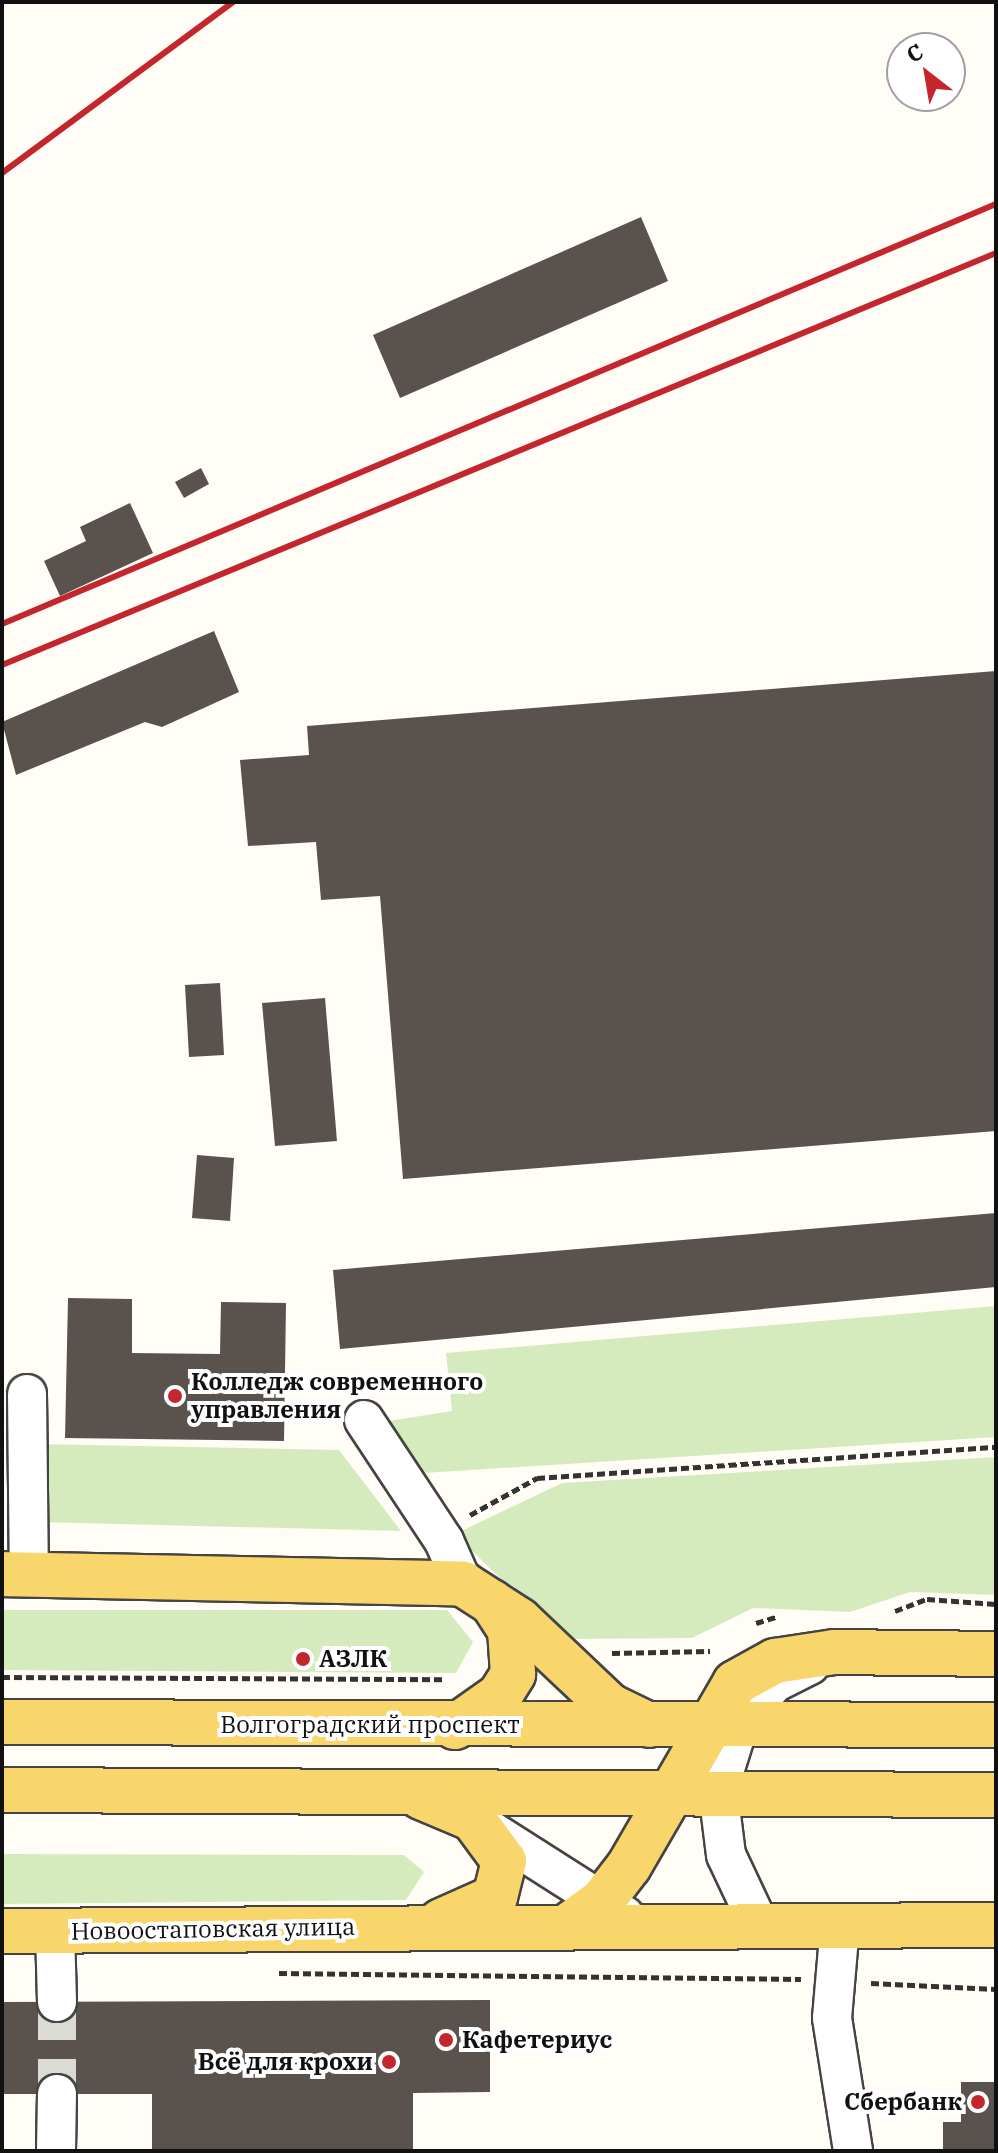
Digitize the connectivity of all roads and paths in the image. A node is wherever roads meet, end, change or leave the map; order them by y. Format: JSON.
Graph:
{"nodes":[{"id":1,"x":27,"y":1394,"type":"dead end"},
{"id":2,"x":364,"y":1420,"type":"dead end"},
{"id":3,"x":996,"y":1447,"type":"edge"},
{"id":4,"x":444,"y":1541,"type":"junction"},
{"id":5,"x":16,"y":1574,"type":"edge"},
{"id":6,"x":473,"y":1587,"type":"junction"},
{"id":7,"x":996,"y":1604,"type":"edge"},
{"id":8,"x":885,"y":1616,"type":"dead end"},
{"id":9,"x":787,"y":1617,"type":"dead end"},
{"id":10,"x":751,"y":1626,"type":"dead end"},
{"id":11,"x":722,"y":1645,"type":"dead end"},
{"id":12,"x":996,"y":1654,"type":"edge"},
{"id":13,"x":566,"y":1666,"type":"junction"},
{"id":14,"x":513,"y":1674,"type":"junction"},
{"id":15,"x":2,"y":1677,"type":"edge"},
{"id":16,"x":446,"y":1679,"type":"junction"},
{"id":17,"x":2,"y":1722,"type":"edge"},
{"id":18,"x":723,"y":1724,"type":"junction"},
{"id":19,"x":649,"y":1725,"type":"junction"},
{"id":20,"x":996,"y":1725,"type":"edge"},
{"id":21,"x":450,"y":1727,"type":"junction"},
{"id":22,"x":2,"y":1790,"type":"edge"},
{"id":23,"x":403,"y":1791,"type":"junction"},
{"id":24,"x":672,"y":1791,"type":"junction"},
{"id":25,"x":718,"y":1791,"type":"junction"},
{"id":26,"x":996,"y":1795,"type":"edge"},
{"id":27,"x":473,"y":1819,"type":"junction"},
{"id":28,"x":602,"y":1901,"type":"junction"},
{"id":29,"x":759,"y":1925,"type":"junction"},
{"id":30,"x":840,"y":1925,"type":"junction"},
{"id":31,"x":996,"y":1925,"type":"edge"},
{"id":32,"x":641,"y":1926,"type":"junction"},
{"id":33,"x":423,"y":1927,"type":"junction"},
{"id":34,"x":565,"y":1928,"type":"junction"},
{"id":35,"x":55,"y":1930,"type":"junction"},
{"id":36,"x":2,"y":1931,"type":"edge"},
{"id":37,"x":272,"y":1973,"type":"dead end"},
{"id":38,"x":833,"y":1979,"type":"junction"},
{"id":39,"x":996,"y":1989,"type":"edge"},
{"id":40,"x":57,"y":2002,"type":"tunnel mouth"},
{"id":41,"x":57,"y":2094,"type":"tunnel mouth"},
{"id":42,"x":56,"y":2151,"type":"edge"},
{"id":43,"x":853,"y":2151,"type":"edge"}],
"edges":[{"from":1,"to":5,"type":"street"},
{"from":2,"to":4,"type":"street"},
{"from":3,"to":4,"type":"path"},
{"from":4,"to":6,"type":"street"},
{"from":5,"to":6,"type":"main road"},
{"from":6,"to":13,"type":"main road"},
{"from":6,"to":14,"type":"main road"},
{"from":7,"to":8,"type":"path"},
{"from":9,"to":10,"type":"path"},
{"from":11,"to":13,"type":"path"},
{"from":12,"to":18,"type":"main road"},
{"from":13,"to":19,"type":"main road"},
{"from":14,"to":16,"type":"path"},
{"from":14,"to":21,"type":"main road"},
{"from":15,"to":16,"type":"path"},
{"from":16,"to":21,"type":"path"},
{"from":17,"to":21,"type":"main road","name":"Волгоградский проспект"},
{"from":18,"to":19,"type":"main road","name":"Волгоградский проспект"},
{"from":18,"to":20,"type":"main road","name":"Волгоградский проспект"},
{"from":18,"to":24,"type":"main road"},
{"from":18,"to":25,"type":"street"},
{"from":19,"to":21,"type":"main road","name":"Волгоградский проспект"},
{"from":22,"to":23,"type":"main road"},
{"from":23,"to":24,"type":"main road"},
{"from":23,"to":27,"type":"main road"},
{"from":24,"to":25,"type":"main road"},
{"from":24,"to":28,"type":"main road"},
{"from":25,"to":26,"type":"main road"},
{"from":25,"to":29,"type":"street"},
{"from":27,"to":28,"type":"street"},
{"from":27,"to":33,"type":"main road"},
{"from":28,"to":32,"type":"street"},
{"from":28,"to":34,"type":"main road"},
{"from":29,"to":30,"type":"main road"},
{"from":29,"to":32,"type":"main road","name":"Новоостаповская улица"},
{"from":30,"to":31,"type":"main road"},
{"from":30,"to":38,"type":"street"},
{"from":32,"to":34,"type":"main road","name":"Новоостаповская улица"},
{"from":33,"to":34,"type":"main road","name":"Новоостаповская улица"},
{"from":33,"to":35,"type":"main road","name":"Новоостаповская улица"},
{"from":35,"to":36,"type":"main road","name":"Новоостаповская улица"},
{"from":35,"to":40,"type":"street"},
{"from":37,"to":38,"type":"path"},
{"from":38,"to":39,"type":"path"},
{"from":38,"to":43,"type":"street"},
{"from":41,"to":42,"type":"street"}]}
